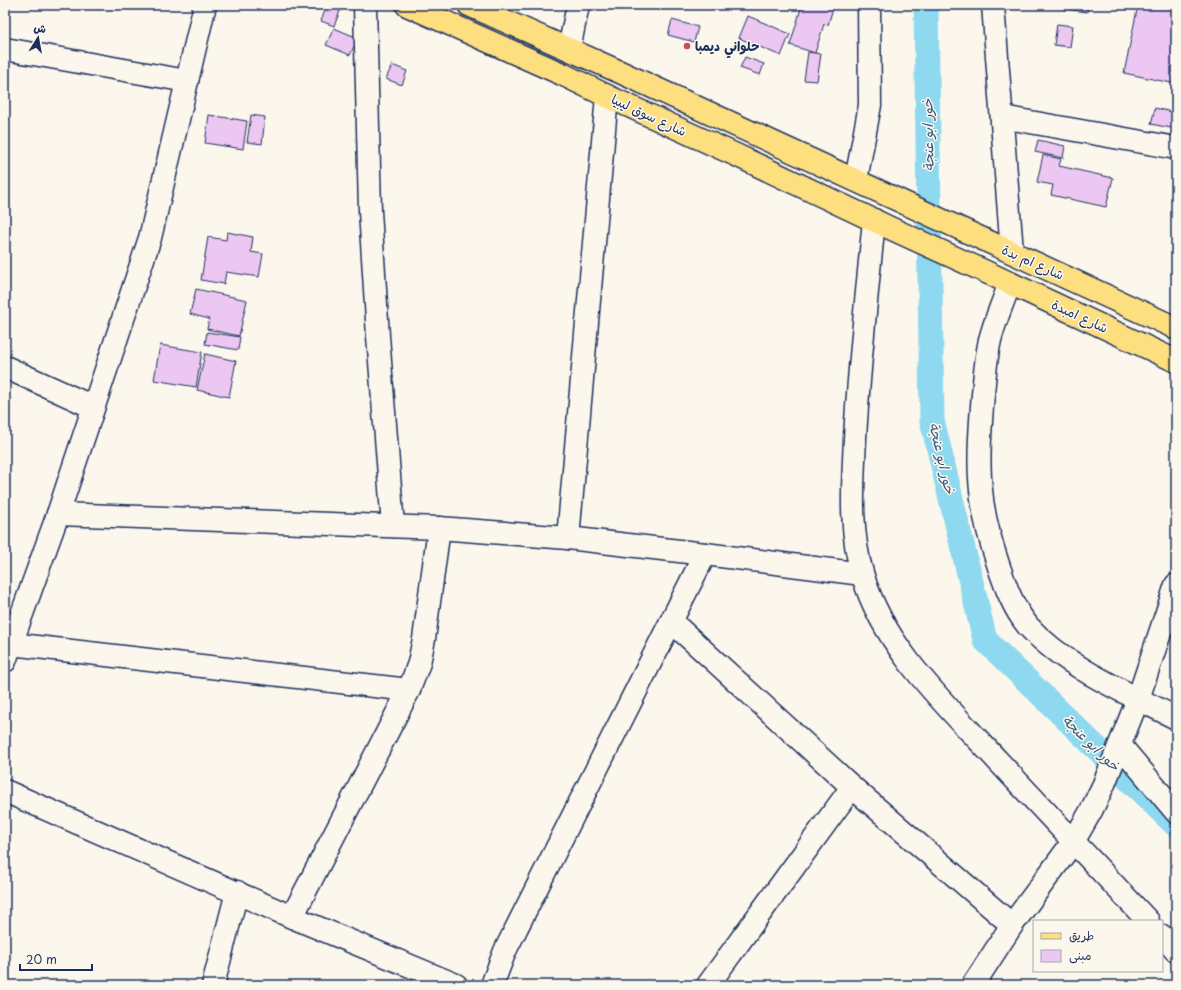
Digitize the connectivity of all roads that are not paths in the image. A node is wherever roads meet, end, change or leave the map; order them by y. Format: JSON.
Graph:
{"nodes":[{"id":1,"x":205,"y":5,"type":"edge"},
{"id":2,"x":365,"y":5,"type":"edge"},
{"id":3,"x":407,"y":5,"type":"edge"},
{"id":4,"x":469,"y":5,"type":"edge"},
{"id":5,"x":578,"y":5,"type":"edge"},
{"id":6,"x":870,"y":5,"type":"edge"},
{"id":7,"x":993,"y":5,"type":"edge"},
{"id":8,"x":5,"y":49,"type":"edge"},
{"id":9,"x":569,"y":49,"type":"junction"},
{"id":10,"x":187,"y":81,"type":"junction"},
{"id":11,"x":607,"y":96,"type":"junction"},
{"id":12,"x":1002,"y":117,"type":"junction"},
{"id":13,"x":1176,"y":148,"type":"edge"},
{"id":14,"x":856,"y":180,"type":"junction"},
{"id":15,"x":890,"y":196,"type":"joint"},
{"id":16,"x":882,"y":224,"type":"junction"},
{"id":17,"x":1012,"y":252,"type":"junction"},
{"id":18,"x":1010,"y":283,"type":"junction"},
{"id":19,"x":1176,"y":328,"type":"edge"},
{"id":20,"x":1176,"y":361,"type":"edge"},
{"id":21,"x":5,"y":367,"type":"edge"},
{"id":22,"x":93,"y":407,"type":"junction"},
{"id":23,"x":58,"y":514,"type":"junction"},
{"id":24,"x":393,"y":526,"type":"junction"},
{"id":25,"x":439,"y":528,"type":"junction"},
{"id":26,"x":568,"y":538,"type":"junction"},
{"id":27,"x":705,"y":554,"type":"junction"},
{"id":28,"x":862,"y":574,"type":"junction"},
{"id":29,"x":1176,"y":585,"type":"edge"},
{"id":30,"x":672,"y":622,"type":"junction"},
{"id":31,"x":8,"y":652,"type":"edge"},
{"id":32,"x":410,"y":690,"type":"junction"},
{"id":33,"x":1138,"y":698,"type":"junction"},
{"id":34,"x":1176,"y":718,"type":"edge"},
{"id":35,"x":1120,"y":746,"type":"junction"},
{"id":36,"x":852,"y":788,"type":"junction"},
{"id":37,"x":5,"y":791,"type":"edge"},
{"id":38,"x":1176,"y":812,"type":"edge"},
{"id":39,"x":1073,"y":842,"type":"junction"},
{"id":40,"x":237,"y":892,"type":"junction"},
{"id":41,"x":292,"y":917,"type":"junction"},
{"id":42,"x":1147,"y":920,"type":"edge"},
{"id":43,"x":1012,"y":925,"type":"junction"},
{"id":44,"x":1163,"y":937,"type":"edge"},
{"id":45,"x":1176,"y":951,"type":"edge"},
{"id":46,"x":213,"y":985,"type":"edge"},
{"id":47,"x":456,"y":985,"type":"edge"},
{"id":48,"x":492,"y":985,"type":"edge"},
{"id":49,"x":708,"y":985,"type":"edge"},
{"id":50,"x":973,"y":985,"type":"edge"}],
"edges":[{"from":1,"to":10,"type":"street"},
{"from":2,"to":24,"type":"street"},
{"from":3,"to":11,"type":"main road","name":"شارع سوق ليبيا"},
{"from":4,"to":9,"type":"main road","name":"شارع سوق ليبيا"},
{"from":5,"to":9,"type":"street"},
{"from":6,"to":14,"type":"street"},
{"from":7,"to":12,"type":"street"},
{"from":8,"to":10,"type":"street"},
{"from":9,"to":14,"type":"main road","name":"شارع سوق ليبيا"},
{"from":10,"to":22,"type":"street"},
{"from":11,"to":16,"type":"main road","name":"شارع سوق ليبيا"},
{"from":11,"to":26,"type":"street"},
{"from":12,"to":13,"type":"street"},
{"from":12,"to":17,"type":"street"},
{"from":14,"to":15,"type":"main road","name":"شارع سوق ليبيا"},
{"from":15,"to":17,"type":"main road","name":"شارع ام بدة"},
{"from":16,"to":18,"type":"main road","name":"شارع امبدة"},
{"from":16,"to":28,"type":"street"},
{"from":17,"to":19,"type":"main road","name":"شارع ام بدة"},
{"from":18,"to":20,"type":"main road","name":"شارع امبدة"},
{"from":18,"to":33,"type":"street"},
{"from":21,"to":22,"type":"street"},
{"from":22,"to":23,"type":"street"},
{"from":23,"to":24,"type":"street"},
{"from":23,"to":31,"type":"street"},
{"from":24,"to":25,"type":"street"},
{"from":25,"to":26,"type":"street"},
{"from":25,"to":32,"type":"street"},
{"from":26,"to":27,"type":"street"},
{"from":27,"to":28,"type":"street"},
{"from":27,"to":30,"type":"street"},
{"from":28,"to":39,"type":"street"},
{"from":29,"to":33,"type":"street"},
{"from":30,"to":36,"type":"street"},
{"from":30,"to":48,"type":"street"},
{"from":31,"to":32,"type":"street"},
{"from":32,"to":41,"type":"street"},
{"from":33,"to":34,"type":"street"},
{"from":33,"to":35,"type":"street"},
{"from":35,"to":38,"type":"street"},
{"from":35,"to":39,"type":"street"},
{"from":36,"to":43,"type":"street"},
{"from":36,"to":49,"type":"street"},
{"from":37,"to":40,"type":"street"},
{"from":39,"to":42,"type":"street"},
{"from":39,"to":43,"type":"street"},
{"from":40,"to":41,"type":"street"},
{"from":40,"to":46,"type":"street"},
{"from":41,"to":47,"type":"street"},
{"from":43,"to":50,"type":"street"},
{"from":44,"to":45,"type":"street"}]}
